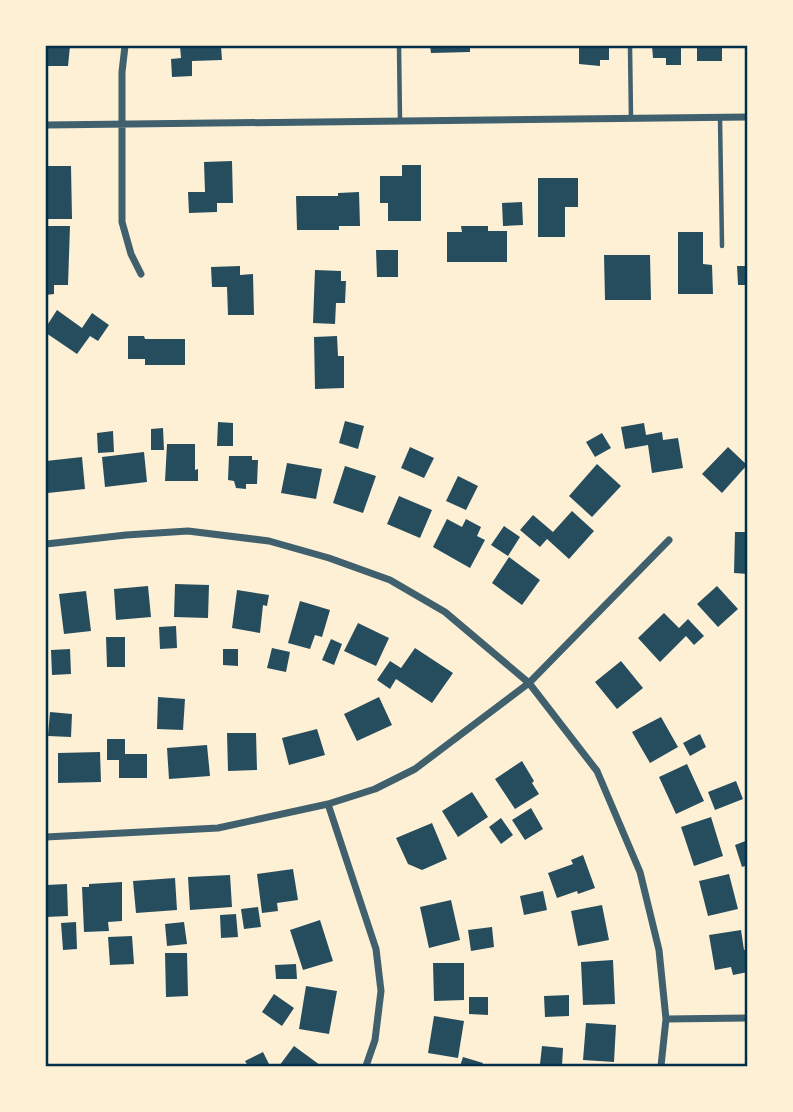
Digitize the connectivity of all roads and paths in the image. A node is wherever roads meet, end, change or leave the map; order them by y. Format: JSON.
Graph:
{"nodes":[{"id":1,"x":125,"y":46,"type":"edge"},
{"id":2,"x":399,"y":46,"type":"edge"},
{"id":3,"x":630,"y":46,"type":"edge"},
{"id":4,"x":747,"y":117,"type":"edge"},
{"id":5,"x":720,"y":118,"type":"junction"},
{"id":6,"x":631,"y":119,"type":"junction"},
{"id":7,"x":400,"y":121,"type":"junction"},
{"id":8,"x":123,"y":124,"type":"junction"},
{"id":9,"x":46,"y":125,"type":"edge"},
{"id":10,"x":722,"y":246,"type":"dead end"},
{"id":11,"x":141,"y":274,"type":"dead end"},
{"id":12,"x":669,"y":540,"type":"dead end"},
{"id":13,"x":46,"y":544,"type":"edge"},
{"id":14,"x":529,"y":683,"type":"junction"},
{"id":15,"x":328,"y":804,"type":"junction"},
{"id":16,"x":46,"y":837,"type":"edge"},
{"id":17,"x":747,"y":1018,"type":"edge"},
{"id":18,"x":666,"y":1019,"type":"junction"},
{"id":19,"x":366,"y":1066,"type":"edge"},
{"id":20,"x":661,"y":1066,"type":"edge"}],
"edges":[{"from":1,"to":8,"type":"street"},
{"from":2,"to":7,"type":"lane"},
{"from":3,"to":6,"type":"lane"},
{"from":4,"to":5,"type":"street"},
{"from":5,"to":6,"type":"street"},
{"from":5,"to":10,"type":"lane"},
{"from":6,"to":7,"type":"street"},
{"from":7,"to":8,"type":"street"},
{"from":8,"to":9,"type":"street"},
{"from":8,"to":11,"type":"street"},
{"from":12,"to":14,"type":"street"},
{"from":13,"to":14,"type":"street"},
{"from":14,"to":15,"type":"street"},
{"from":14,"to":18,"type":"street"},
{"from":15,"to":16,"type":"street"},
{"from":15,"to":19,"type":"street"},
{"from":17,"to":18,"type":"street"},
{"from":18,"to":20,"type":"street"}]}
